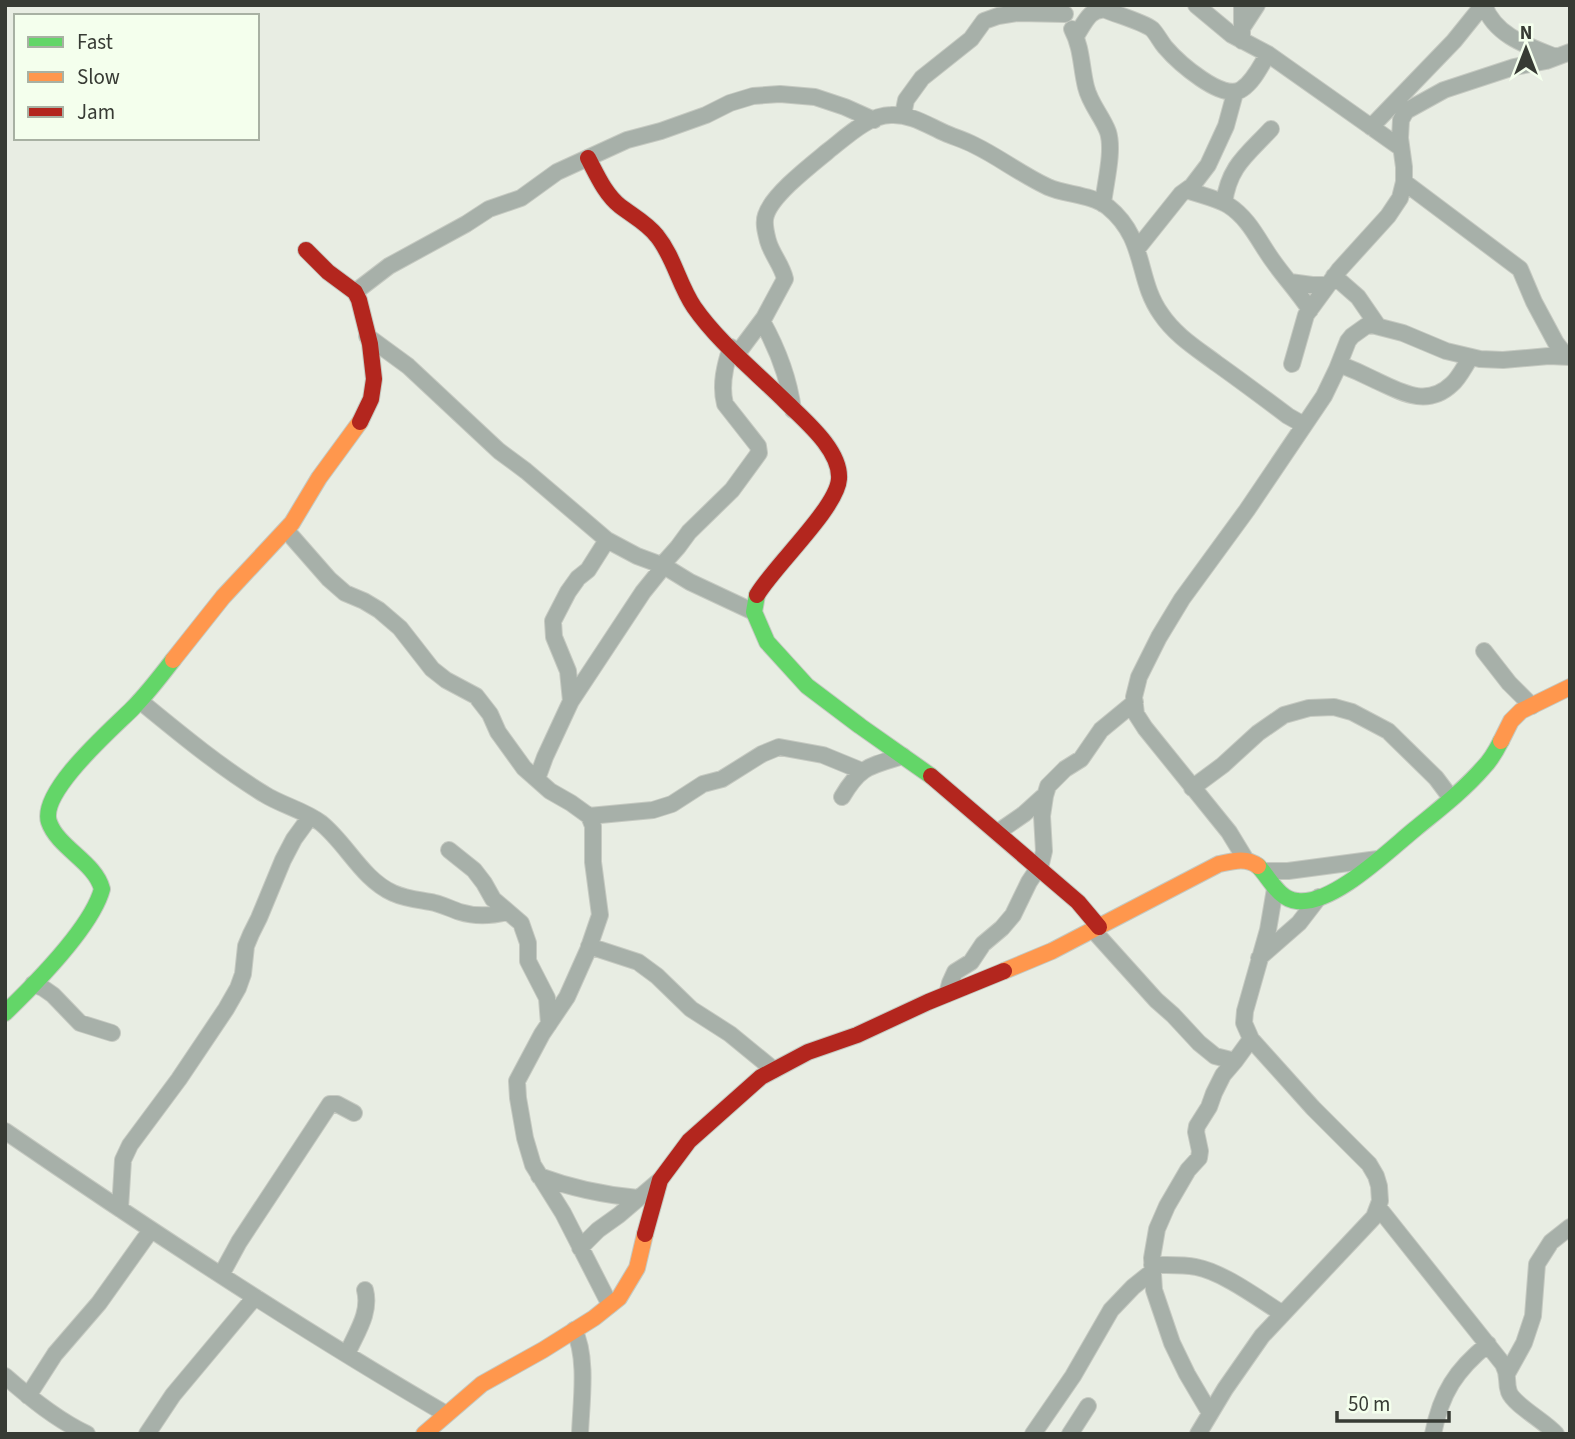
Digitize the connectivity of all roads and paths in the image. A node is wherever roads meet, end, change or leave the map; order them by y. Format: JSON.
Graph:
{"nodes":[{"id":1,"x":1196,"y":5,"type":"edge"},
{"id":2,"x":1241,"y":5,"type":"edge"},
{"id":3,"x":1257,"y":5,"type":"edge"},
{"id":4,"x":1484,"y":5,"type":"edge"},
{"id":5,"x":1063,"y":10,"type":"edge"},
{"id":6,"x":1242,"y":34,"type":"junction"},
{"id":7,"x":1076,"y":36,"type":"junction"},
{"id":8,"x":1268,"y":54,"type":"junction"},
{"id":9,"x":1563,"y":54,"type":"edge"},
{"id":10,"x":1235,"y":93,"type":"junction"},
{"id":11,"x":903,"y":115,"type":"junction"},
{"id":12,"x":874,"y":120,"type":"junction"},
{"id":13,"x":1371,"y":127,"type":"junction"},
{"id":14,"x":1271,"y":129,"type":"dead end"},
{"id":15,"x":1401,"y":148,"type":"junction"},
{"id":16,"x":1213,"y":153,"type":"junction"},
{"id":17,"x":588,"y":158,"type":"junction"},
{"id":18,"x":1236,"y":167,"type":"junction"},
{"id":19,"x":1404,"y":182,"type":"junction"},
{"id":20,"x":1187,"y":190,"type":"junction"},
{"id":21,"x":1224,"y":203,"type":"junction"},
{"id":22,"x":1103,"y":204,"type":"junction"},
{"id":23,"x":1137,"y":249,"type":"junction"},
{"id":24,"x":306,"y":250,"type":"dead end"},
{"id":25,"x":1331,"y":280,"type":"junction"},
{"id":26,"x":1290,"y":282,"type":"junction"},
{"id":27,"x":355,"y":292,"type":"junction"},
{"id":28,"x":1310,"y":310,"type":"junction"},
{"id":29,"x":762,"y":321,"type":"junction"},
{"id":30,"x":1378,"y":326,"type":"junction"},
{"id":31,"x":367,"y":336,"type":"junction"},
{"id":32,"x":734,"y":351,"type":"junction"},
{"id":33,"x":1471,"y":357,"type":"junction"},
{"id":34,"x":1568,"y":357,"type":"edge"},
{"id":35,"x":1292,"y":364,"type":"dead end"},
{"id":36,"x":1339,"y":364,"type":"junction"},
{"id":37,"x":793,"y":410,"type":"junction"},
{"id":38,"x":1304,"y":425,"type":"junction"},
{"id":39,"x":286,"y":530,"type":"junction"},
{"id":40,"x":607,"y":540,"type":"junction"},
{"id":41,"x":663,"y":565,"type":"junction"},
{"id":42,"x":754,"y":612,"type":"junction"},
{"id":43,"x":1484,"y":650,"type":"dead end"},
{"id":44,"x":1570,"y":687,"type":"edge"},
{"id":45,"x":140,"y":701,"type":"junction"},
{"id":46,"x":570,"y":701,"type":"junction"},
{"id":47,"x":1135,"y":702,"type":"junction"},
{"id":48,"x":1532,"y":706,"type":"junction"},
{"id":49,"x":904,"y":756,"type":"junction"},
{"id":50,"x":862,"y":771,"type":"junction"},
{"id":51,"x":537,"y":779,"type":"junction"},
{"id":52,"x":1192,"y":788,"type":"junction"},
{"id":53,"x":1045,"y":795,"type":"junction"},
{"id":54,"x":842,"y":797,"type":"dead end"},
{"id":55,"x":1451,"y":798,"type":"junction"},
{"id":56,"x":589,"y":816,"type":"junction"},
{"id":57,"x":310,"y":817,"type":"junction"},
{"id":58,"x":998,"y":832,"type":"junction"},
{"id":59,"x":449,"y":850,"type":"dead end"},
{"id":60,"x":1378,"y":859,"type":"junction"},
{"id":61,"x":1245,"y":860,"type":"junction"},
{"id":62,"x":1040,"y":868,"type":"junction"},
{"id":63,"x":1263,"y":872,"type":"junction"},
{"id":64,"x":1275,"y":888,"type":"junction"},
{"id":65,"x":1320,"y":897,"type":"junction"},
{"id":66,"x":507,"y":912,"type":"junction"},
{"id":67,"x":1096,"y":928,"type":"junction"},
{"id":68,"x":589,"y":946,"type":"junction"},
{"id":69,"x":1259,"y":958,"type":"junction"},
{"id":70,"x":33,"y":984,"type":"junction"},
{"id":71,"x":947,"y":994,"type":"junction"},
{"id":72,"x":5,"y":1013,"type":"edge"},
{"id":73,"x":549,"y":1024,"type":"junction"},
{"id":74,"x":112,"y":1032,"type":"dead end"},
{"id":75,"x":1251,"y":1039,"type":"junction"},
{"id":76,"x":1236,"y":1061,"type":"junction"},
{"id":77,"x":774,"y":1070,"type":"junction"},
{"id":78,"x":354,"y":1113,"type":"dead end"},
{"id":79,"x":5,"y":1131,"type":"edge"},
{"id":80,"x":540,"y":1175,"type":"junction"},
{"id":81,"x":660,"y":1180,"type":"junction"},
{"id":82,"x":638,"y":1198,"type":"junction"},
{"id":83,"x":1378,"y":1207,"type":"junction"},
{"id":84,"x":120,"y":1209,"type":"junction"},
{"id":85,"x":1570,"y":1227,"type":"edge"},
{"id":86,"x":151,"y":1230,"type":"junction"},
{"id":87,"x":580,"y":1248,"type":"junction"},
{"id":88,"x":1152,"y":1268,"type":"junction"},
{"id":89,"x":220,"y":1275,"type":"junction"},
{"id":90,"x":365,"y":1290,"type":"dead end"},
{"id":91,"x":255,"y":1297,"type":"junction"},
{"id":92,"x":610,"y":1305,"type":"junction"},
{"id":93,"x":1283,"y":1314,"type":"junction"},
{"id":94,"x":575,"y":1330,"type":"junction"},
{"id":95,"x":1488,"y":1344,"type":"junction"},
{"id":96,"x":347,"y":1354,"type":"junction"},
{"id":97,"x":1508,"y":1373,"type":"junction"},
{"id":98,"x":5,"y":1376,"type":"edge"},
{"id":99,"x":28,"y":1396,"type":"junction"},
{"id":100,"x":1088,"y":1406,"type":"dead end"},
{"id":101,"x":1210,"y":1413,"type":"junction"},
{"id":102,"x":438,"y":1426,"type":"edge"},
{"id":103,"x":87,"y":1434,"type":"edge"},
{"id":104,"x":147,"y":1434,"type":"edge"},
{"id":105,"x":580,"y":1434,"type":"edge"},
{"id":106,"x":1033,"y":1434,"type":"edge"},
{"id":107,"x":1070,"y":1434,"type":"edge"},
{"id":108,"x":1198,"y":1434,"type":"edge"},
{"id":109,"x":1433,"y":1434,"type":"edge"},
{"id":110,"x":1556,"y":1434,"type":"edge"}],
"edges":[{"from":1,"to":6,"type":"street"},
{"from":2,"to":6,"type":"street"},
{"from":3,"to":6,"type":"street"},
{"from":4,"to":9,"type":"street"},
{"from":4,"to":13,"type":"street"},
{"from":5,"to":7,"type":"street"},
{"from":5,"to":11,"type":"street"},
{"from":6,"to":8,"type":"street"},
{"from":7,"to":10,"type":"street"},
{"from":7,"to":22,"type":"street"},
{"from":8,"to":10,"type":"street"},
{"from":8,"to":13,"type":"street"},
{"from":9,"to":15,"type":"street"},
{"from":10,"to":16,"type":"street"},
{"from":11,"to":12,"type":"street"},
{"from":11,"to":22,"type":"street"},
{"from":12,"to":17,"type":"street"},
{"from":12,"to":29,"type":"street"},
{"from":13,"to":15,"type":"street"},
{"from":14,"to":18,"type":"street"},
{"from":15,"to":19,"type":"street"},
{"from":16,"to":18,"type":"street"},
{"from":16,"to":20,"type":"street"},
{"from":17,"to":27,"type":"street"},
{"from":17,"to":32,"type":"street"},
{"from":18,"to":21,"type":"street"},
{"from":19,"to":25,"type":"street"},
{"from":19,"to":34,"type":"street"},
{"from":20,"to":21,"type":"street"},
{"from":20,"to":23,"type":"street"},
{"from":21,"to":26,"type":"street"},
{"from":22,"to":23,"type":"street"},
{"from":23,"to":38,"type":"street"},
{"from":24,"to":27,"type":"street"},
{"from":25,"to":26,"type":"street"},
{"from":25,"to":28,"type":"street"},
{"from":25,"to":30,"type":"street"},
{"from":26,"to":28,"type":"street"},
{"from":27,"to":31,"type":"street"},
{"from":28,"to":35,"type":"street"},
{"from":29,"to":32,"type":"street"},
{"from":29,"to":37,"type":"street"},
{"from":30,"to":33,"type":"street"},
{"from":30,"to":36,"type":"street"},
{"from":31,"to":39,"type":"street"},
{"from":31,"to":40,"type":"street"},
{"from":32,"to":37,"type":"street"},
{"from":32,"to":41,"type":"street"},
{"from":33,"to":34,"type":"street"},
{"from":33,"to":36,"type":"street"},
{"from":36,"to":38,"type":"street"},
{"from":37,"to":42,"type":"street"},
{"from":38,"to":47,"type":"street"},
{"from":39,"to":45,"type":"street"},
{"from":39,"to":51,"type":"street"},
{"from":40,"to":41,"type":"street"},
{"from":40,"to":46,"type":"street"},
{"from":41,"to":42,"type":"street"},
{"from":41,"to":46,"type":"street"},
{"from":42,"to":49,"type":"street"},
{"from":43,"to":48,"type":"street"},
{"from":44,"to":48,"type":"street"},
{"from":45,"to":57,"type":"street"},
{"from":45,"to":70,"type":"street"},
{"from":46,"to":51,"type":"street"},
{"from":47,"to":52,"type":"street"},
{"from":47,"to":53,"type":"street"},
{"from":48,"to":55,"type":"street"},
{"from":49,"to":50,"type":"street"},
{"from":49,"to":58,"type":"street"},
{"from":50,"to":54,"type":"street"},
{"from":50,"to":56,"type":"street"},
{"from":51,"to":56,"type":"street"},
{"from":52,"to":55,"type":"street"},
{"from":52,"to":61,"type":"street"},
{"from":53,"to":58,"type":"street"},
{"from":53,"to":62,"type":"street"},
{"from":55,"to":60,"type":"street"},
{"from":56,"to":68,"type":"street"},
{"from":57,"to":66,"type":"street"},
{"from":57,"to":84,"type":"street"},
{"from":58,"to":62,"type":"street"},
{"from":59,"to":66,"type":"street"},
{"from":60,"to":63,"type":"street"},
{"from":60,"to":65,"type":"street"},
{"from":61,"to":63,"type":"street"},
{"from":61,"to":67,"type":"street"},
{"from":62,"to":67,"type":"street"},
{"from":62,"to":71,"type":"street"},
{"from":63,"to":64,"type":"street"},
{"from":64,"to":65,"type":"street"},
{"from":64,"to":69,"type":"street"},
{"from":65,"to":69,"type":"street"},
{"from":66,"to":73,"type":"street"},
{"from":67,"to":71,"type":"street"},
{"from":67,"to":76,"type":"street"},
{"from":68,"to":73,"type":"street"},
{"from":68,"to":77,"type":"street"},
{"from":69,"to":75,"type":"street"},
{"from":70,"to":72,"type":"street"},
{"from":70,"to":74,"type":"street"},
{"from":71,"to":77,"type":"street"},
{"from":73,"to":80,"type":"street"},
{"from":75,"to":76,"type":"street"},
{"from":75,"to":83,"type":"street"},
{"from":76,"to":88,"type":"street"},
{"from":77,"to":81,"type":"street"},
{"from":78,"to":89,"type":"street"},
{"from":79,"to":84,"type":"street"},
{"from":80,"to":82,"type":"street"},
{"from":80,"to":87,"type":"street"},
{"from":81,"to":82,"type":"street"},
{"from":81,"to":92,"type":"street"},
{"from":82,"to":87,"type":"street"},
{"from":83,"to":93,"type":"street"},
{"from":83,"to":95,"type":"street"},
{"from":84,"to":86,"type":"street"},
{"from":85,"to":97,"type":"street"},
{"from":86,"to":89,"type":"street"},
{"from":86,"to":99,"type":"street"},
{"from":87,"to":92,"type":"street"},
{"from":88,"to":93,"type":"street"},
{"from":88,"to":101,"type":"street"},
{"from":88,"to":106,"type":"street"},
{"from":89,"to":91,"type":"street"},
{"from":90,"to":96,"type":"street"},
{"from":91,"to":96,"type":"street"},
{"from":91,"to":104,"type":"street"},
{"from":92,"to":94,"type":"street"},
{"from":93,"to":101,"type":"street"},
{"from":94,"to":102,"type":"street"},
{"from":94,"to":105,"type":"street"},
{"from":95,"to":97,"type":"street"},
{"from":95,"to":109,"type":"street"},
{"from":96,"to":102,"type":"street"},
{"from":97,"to":110,"type":"street"},
{"from":98,"to":99,"type":"street"},
{"from":99,"to":103,"type":"street"},
{"from":100,"to":107,"type":"street"},
{"from":101,"to":108,"type":"street"}]}
